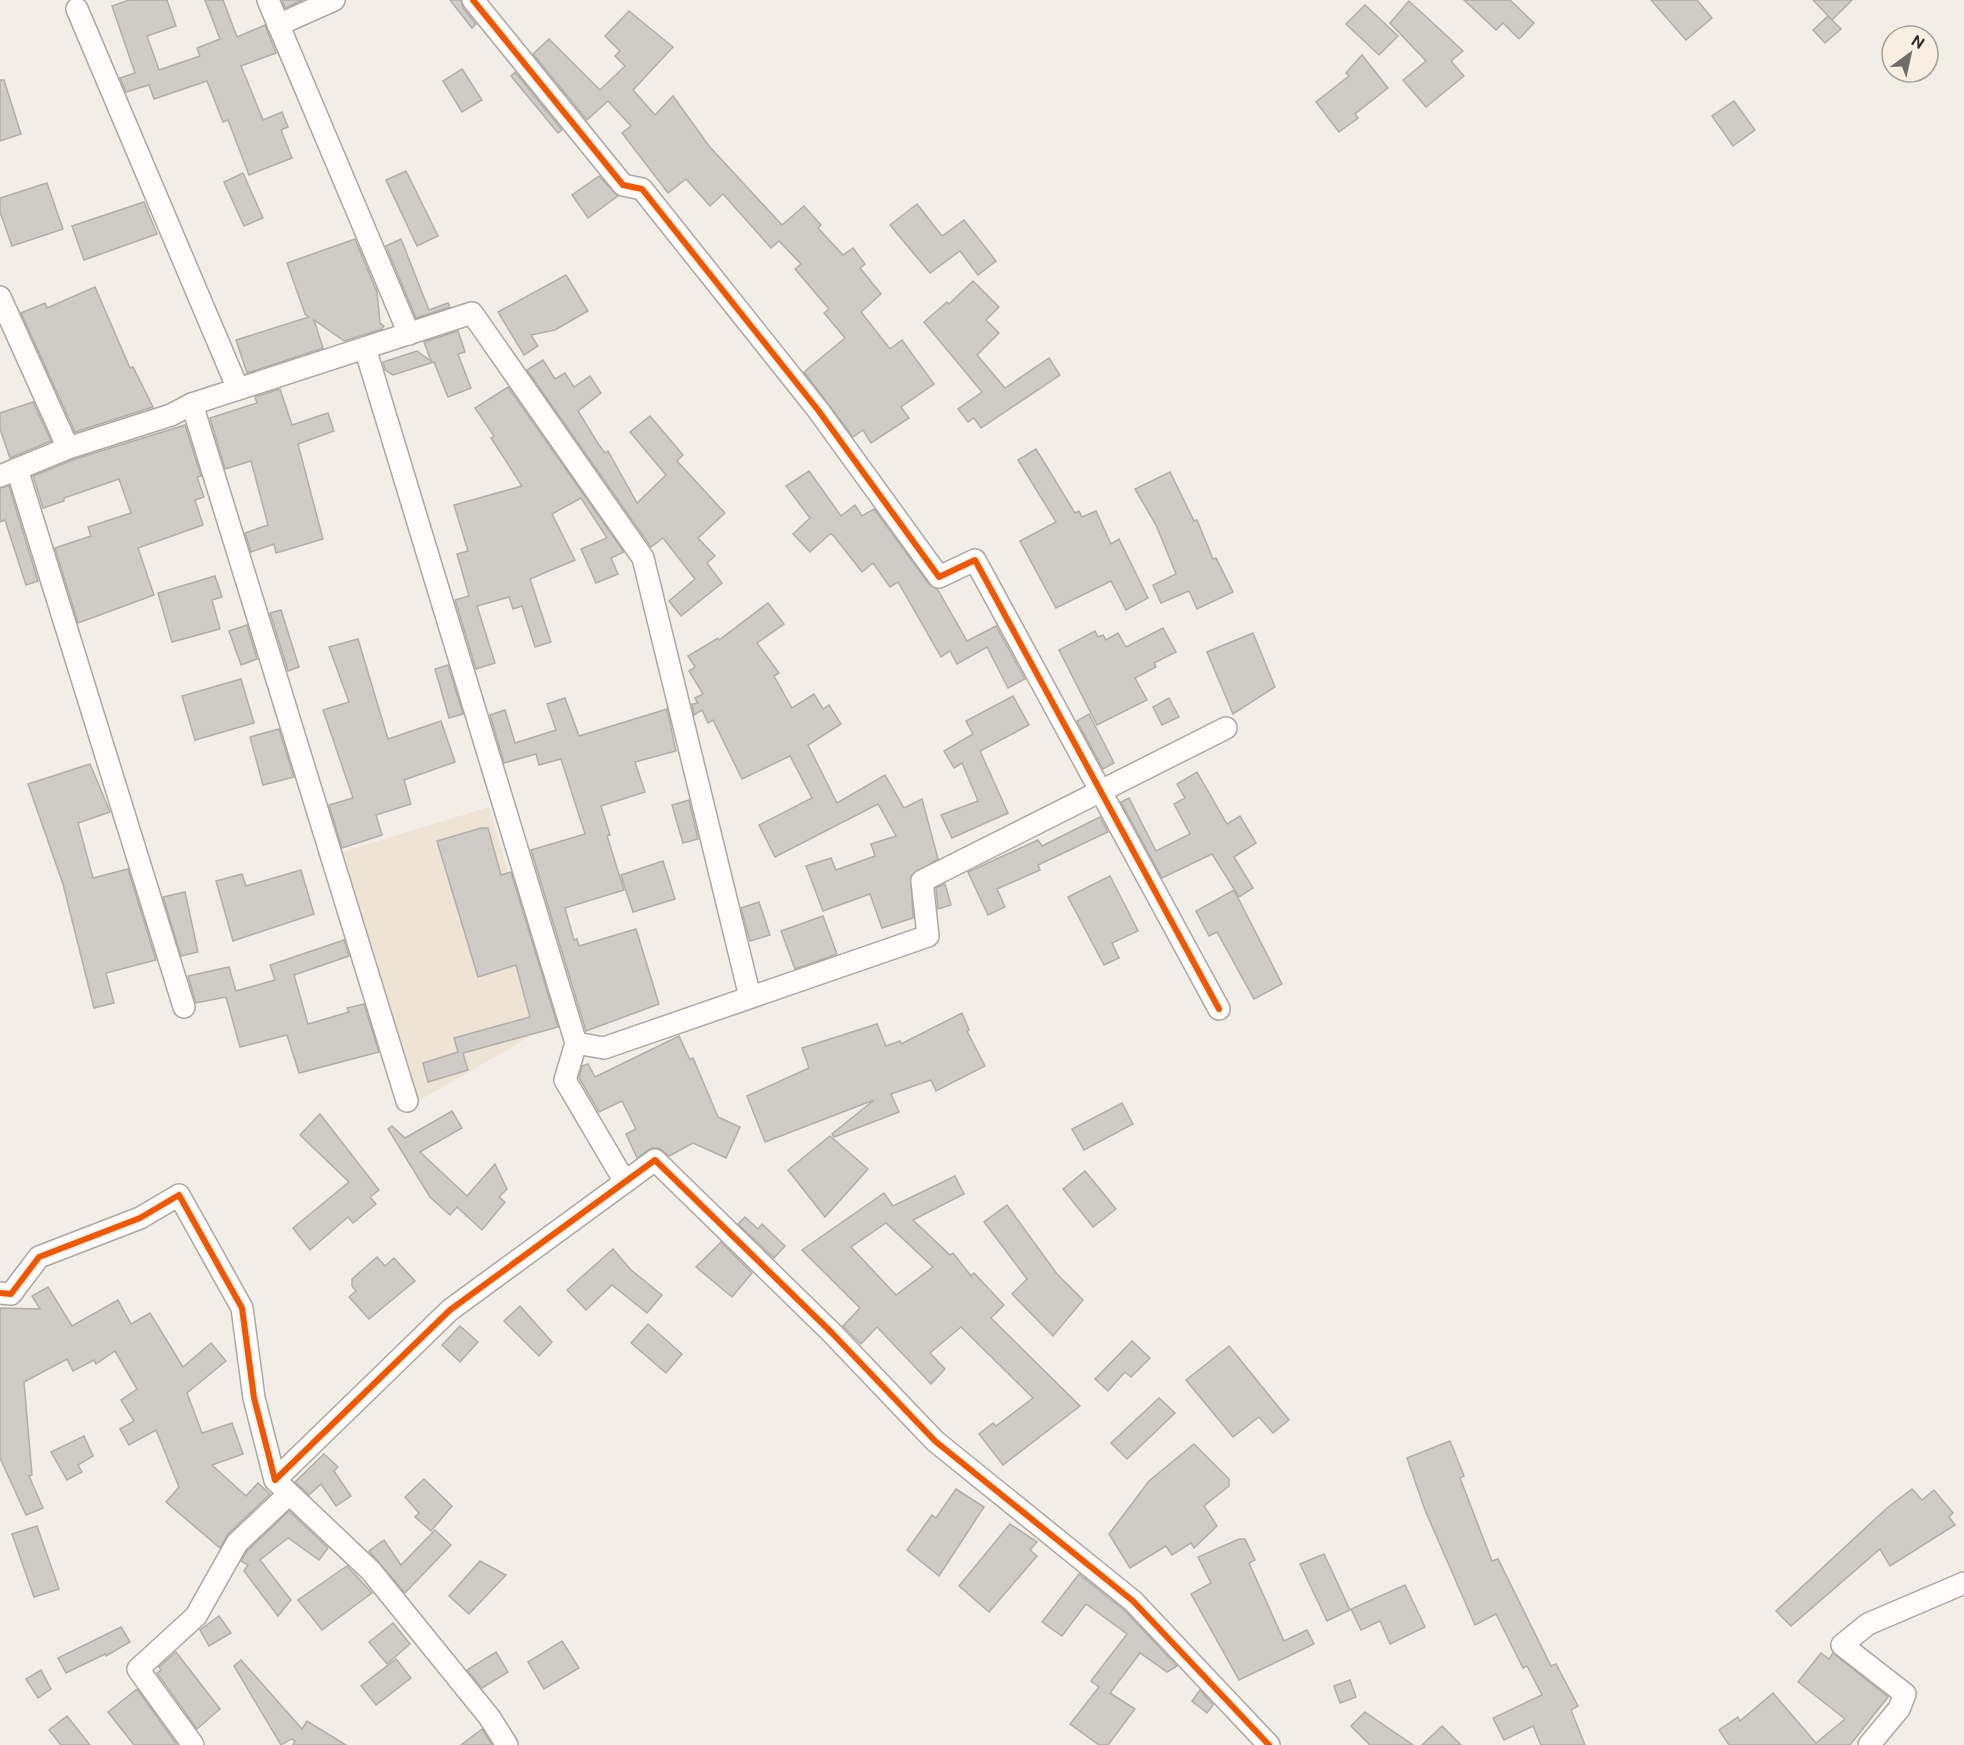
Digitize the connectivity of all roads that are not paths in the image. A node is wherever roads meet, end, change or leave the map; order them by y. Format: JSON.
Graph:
{"nodes":[{"id":1,"x":268,"y":0,"type":"edge"},
{"id":2,"x":334,"y":0,"type":"edge"},
{"id":3,"x":473,"y":0,"type":"edge"},
{"id":4,"x":77,"y":9,"type":"dead end"},
{"id":5,"x":279,"y":25,"type":"junction"},
{"id":6,"x":0,"y":297,"type":"edge"},
{"id":7,"x":409,"y":334,"type":"junction"},
{"id":8,"x":365,"y":348,"type":"junction"},
{"id":9,"x":238,"y":389,"type":"junction"},
{"id":10,"x":192,"y":404,"type":"junction"},
{"id":11,"x":68,"y":448,"type":"junction"},
{"id":12,"x":9,"y":473,"type":"edge"},
{"id":13,"x":1226,"y":728,"type":"dead end"},
{"id":14,"x":1101,"y":792,"type":"junction"},
{"id":15,"x":750,"y":997,"type":"junction"},
{"id":16,"x":184,"y":1007,"type":"dead end"},
{"id":17,"x":1219,"y":1009,"type":"dead end"},
{"id":18,"x":576,"y":1043,"type":"junction"},
{"id":19,"x":407,"y":1101,"type":"dead end"},
{"id":20,"x":625,"y":1182,"type":"junction"},
{"id":21,"x":0,"y":1293,"type":"edge"},
{"id":22,"x":282,"y":1487,"type":"junction"},
{"id":23,"x":1964,"y":1583,"type":"edge"},
{"id":24,"x":193,"y":1745,"type":"edge"},
{"id":25,"x":507,"y":1745,"type":"edge"},
{"id":26,"x":1269,"y":1745,"type":"edge"},
{"id":27,"x":1869,"y":1745,"type":"edge"}],
"edges":[{"from":1,"to":5,"type":"street"},
{"from":2,"to":5,"type":"street"},
{"from":3,"to":14,"type":"street"},
{"from":4,"to":9,"type":"street"},
{"from":5,"to":7,"type":"street"},
{"from":6,"to":11,"type":"street"},
{"from":7,"to":8,"type":"street"},
{"from":7,"to":15,"type":"street"},
{"from":8,"to":9,"type":"street"},
{"from":8,"to":18,"type":"street"},
{"from":9,"to":10,"type":"street"},
{"from":10,"to":11,"type":"street"},
{"from":10,"to":19,"type":"street"},
{"from":11,"to":12,"type":"street"},
{"from":12,"to":16,"type":"street"},
{"from":13,"to":14,"type":"street"},
{"from":14,"to":15,"type":"street"},
{"from":14,"to":17,"type":"street"},
{"from":15,"to":18,"type":"street"},
{"from":18,"to":20,"type":"street"},
{"from":20,"to":22,"type":"street"},
{"from":20,"to":26,"type":"street"},
{"from":21,"to":22,"type":"street"},
{"from":22,"to":24,"type":"street"},
{"from":22,"to":25,"type":"street"},
{"from":23,"to":27,"type":"street"}]}
